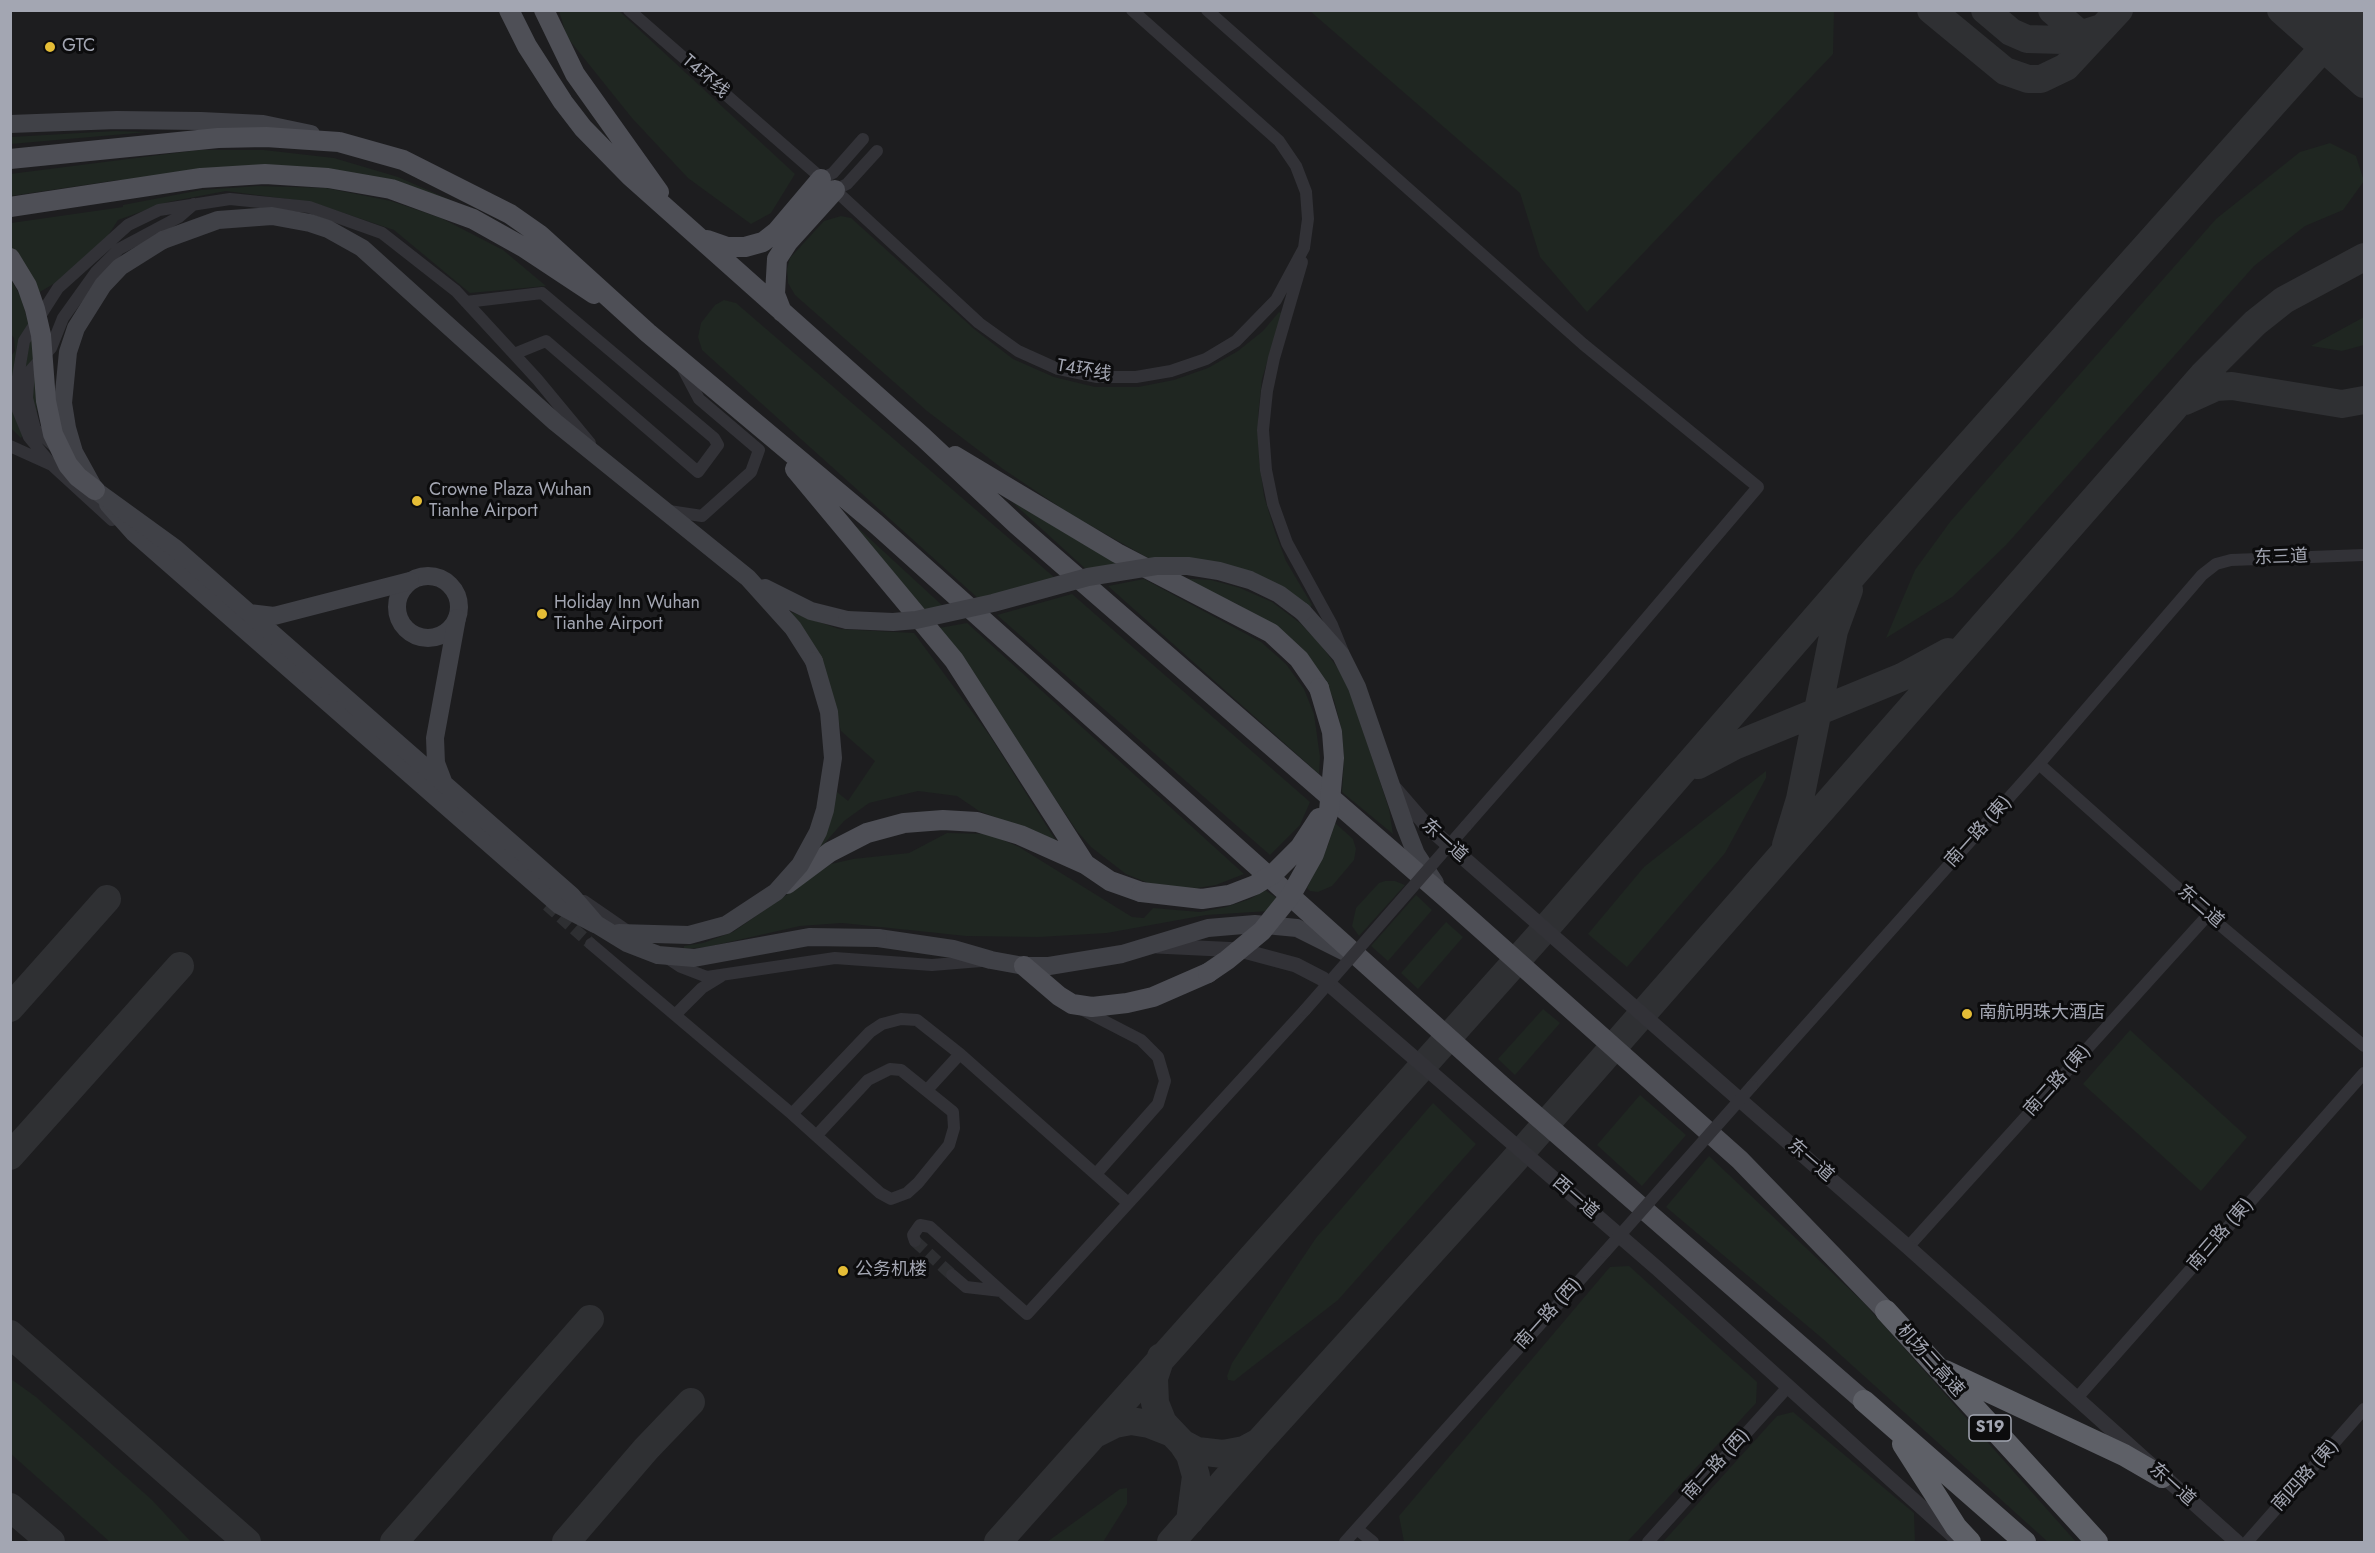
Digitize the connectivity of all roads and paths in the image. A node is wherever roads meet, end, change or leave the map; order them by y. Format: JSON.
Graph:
{"nodes":[{"id":1,"x":509,"y":10,"type":"edge"},
{"id":2,"x":544,"y":10,"type":"edge"},
{"id":3,"x":629,"y":10,"type":"edge"},
{"id":4,"x":1132,"y":10,"type":"edge"},
{"id":5,"x":1207,"y":10,"type":"edge"},
{"id":6,"x":10,"y":124,"type":"edge"},
{"id":7,"x":863,"y":139,"type":"dead end"},
{"id":8,"x":339,"y":142,"type":"junction"},
{"id":9,"x":877,"y":151,"type":"dead end"},
{"id":10,"x":10,"y":159,"type":"edge"},
{"id":11,"x":828,"y":184,"type":"junction"},
{"id":12,"x":194,"y":204,"type":"junction"},
{"id":13,"x":10,"y":207,"type":"edge"},
{"id":14,"x":675,"y":217,"type":"junction"},
{"id":15,"x":698,"y":237,"type":"junction"},
{"id":16,"x":1304,"y":248,"type":"junction"},
{"id":17,"x":10,"y":258,"type":"edge"},
{"id":18,"x":466,"y":302,"type":"junction"},
{"id":19,"x":782,"y":312,"type":"junction"},
{"id":20,"x":625,"y":313,"type":"junction"},
{"id":21,"x":514,"y":354,"type":"junction"},
{"id":22,"x":677,"y":358,"type":"junction"},
{"id":23,"x":767,"y":435,"type":"junction"},
{"id":24,"x":923,"y":437,"type":"junction"},
{"id":25,"x":10,"y":446,"type":"edge"},
{"id":26,"x":52,"y":465,"type":"junction"},
{"id":27,"x":610,"y":467,"type":"junction"},
{"id":28,"x":95,"y":490,"type":"junction"},
{"id":29,"x":664,"y":511,"type":"junction"},
{"id":30,"x":2364,"y":555,"type":"edge"},
{"id":31,"x":163,"y":567,"type":"dead end"},
{"id":32,"x":2202,"y":575,"type":"joint"},
{"id":33,"x":748,"y":578,"type":"junction"},
{"id":34,"x":410,"y":581,"type":"junction"},
{"id":35,"x":249,"y":613,"type":"junction"},
{"id":36,"x":457,"y":618,"type":"junction"},
{"id":37,"x":1357,"y":687,"type":"junction"},
{"id":38,"x":2039,"y":764,"type":"junction"},
{"id":39,"x":1386,"y":777,"type":"junction"},
{"id":40,"x":444,"y":784,"type":"junction"},
{"id":41,"x":1332,"y":788,"type":"junction"},
{"id":42,"x":1086,"y":864,"type":"junction"},
{"id":43,"x":776,"y":892,"type":"junction"},
{"id":44,"x":1445,"y":897,"type":"junction"},
{"id":45,"x":2208,"y":915,"type":"junction"},
{"id":46,"x":600,"y":927,"type":"junction"},
{"id":47,"x":591,"y":944,"type":"tunnel mouth"},
{"id":48,"x":1145,"y":946,"type":"junction"},
{"id":49,"x":991,"y":960,"type":"junction"},
{"id":50,"x":1365,"y":964,"type":"junction"},
{"id":51,"x":1024,"y":966,"type":"junction"},
{"id":52,"x":730,"y":974,"type":"junction"},
{"id":53,"x":1072,"y":1004,"type":"junction"},
{"id":54,"x":675,"y":1015,"type":"junction"},
{"id":55,"x":2364,"y":1046,"type":"edge"},
{"id":56,"x":960,"y":1054,"type":"junction"},
{"id":57,"x":2364,"y":1073,"type":"edge"},
{"id":58,"x":1752,"y":1086,"type":"joint"},
{"id":59,"x":927,"y":1090,"type":"junction"},
{"id":60,"x":792,"y":1114,"type":"junction"},
{"id":61,"x":817,"y":1135,"type":"junction"},
{"id":62,"x":1096,"y":1174,"type":"junction"},
{"id":63,"x":1128,"y":1203,"type":"junction"},
{"id":64,"x":915,"y":1241,"type":"dead end"},
{"id":65,"x":1908,"y":1247,"type":"junction"},
{"id":66,"x":952,"y":1275,"type":"tunnel mouth"},
{"id":67,"x":1001,"y":1291,"type":"junction"},
{"id":68,"x":1886,"y":1311,"type":"joint"},
{"id":69,"x":1935,"y":1366,"type":"junction"},
{"id":70,"x":1787,"y":1388,"type":"junction"},
{"id":71,"x":2077,"y":1398,"type":"junction"},
{"id":72,"x":1864,"y":1401,"type":"joint"},
{"id":73,"x":2364,"y":1409,"type":"edge"},
{"id":74,"x":1889,"y":1422,"type":"junction"},
{"id":75,"x":2162,"y":1477,"type":"junction"},
{"id":76,"x":1357,"y":1529,"type":"junction"},
{"id":77,"x":1959,"y":1541,"type":"edge"},
{"id":78,"x":1346,"y":1542,"type":"edge"},
{"id":79,"x":1373,"y":1542,"type":"edge"},
{"id":80,"x":1648,"y":1542,"type":"edge"},
{"id":81,"x":2025,"y":1542,"type":"edge"},
{"id":82,"x":2097,"y":1542,"type":"edge"},
{"id":83,"x":2237,"y":1542,"type":"edge"},
{"id":84,"x":2247,"y":1542,"type":"edge"}],
"edges":[{"from":1,"to":14,"type":"main road"},
{"from":2,"to":14,"type":"main road"},
{"from":3,"to":11,"type":"street","name":"T4环线"},
{"from":4,"to":16,"type":"street","name":"T4环线"},
{"from":5,"to":63,"type":"street","bridge":true},
{"from":6,"to":8,"type":"main road"},
{"from":7,"to":11,"type":"street"},
{"from":8,"to":10,"type":"main road"},
{"from":8,"to":20,"type":"main road"},
{"from":9,"to":11,"type":"street"},
{"from":11,"to":15,"type":"main road"},
{"from":11,"to":16,"type":"street","name":"T4环线"},
{"from":11,"to":19,"type":"main road"},
{"from":12,"to":18,"type":"street"},
{"from":12,"to":26,"type":"street"},
{"from":12,"to":52,"type":"street"},
{"from":13,"to":20,"type":"main road"},
{"from":14,"to":15,"type":"main road"},
{"from":15,"to":19,"type":"main road"},
{"from":16,"to":37,"type":"street"},
{"from":17,"to":28,"type":"main road","bridge":true},
{"from":18,"to":21,"type":"street"},
{"from":18,"to":21,"type":"street"},
{"from":19,"to":24,"type":"main road"},
{"from":20,"to":22,"type":"main road"},
{"from":21,"to":27,"type":"street"},
{"from":22,"to":23,"type":"main road"},
{"from":22,"to":29,"type":"street"},
{"from":23,"to":42,"type":"main road"},
{"from":23,"to":50,"type":"main road"},
{"from":24,"to":41,"type":"main road","bridge":true},
{"from":24,"to":44,"type":"main road"},
{"from":25,"to":26,"type":"street"},
{"from":26,"to":31,"type":"street"},
{"from":27,"to":28,"type":"main road","bridge":true},
{"from":27,"to":29,"type":"main road"},
{"from":28,"to":35,"type":"main road","bridge":true},
{"from":28,"to":46,"type":"main road","bridge":true},
{"from":29,"to":33,"type":"main road"},
{"from":30,"to":32,"type":"street","name":"东三道"},
{"from":32,"to":38,"type":"street","name":"南一路 (東)"},
{"from":33,"to":37,"type":"main road","bridge":true},
{"from":33,"to":43,"type":"main road","bridge":true},
{"from":34,"to":35,"type":"main road","bridge":true},
{"from":34,"to":36,"type":"main road"},
{"from":34,"to":36,"type":"main road","bridge":true},
{"from":35,"to":40,"type":"main road","bridge":true},
{"from":36,"to":40,"type":"main road","bridge":true},
{"from":37,"to":39,"type":"main road"},
{"from":38,"to":45,"type":"street","name":"东二道"},
{"from":38,"to":58,"type":"street","name":"南一路 (東)"},
{"from":39,"to":44,"type":"main road"},
{"from":39,"to":65,"type":"street","name":"东一道"},
{"from":40,"to":46,"type":"main road","bridge":true},
{"from":41,"to":42,"type":"main road","bridge":true},
{"from":41,"to":53,"type":"main road","bridge":true},
{"from":42,"to":43,"type":"main road","bridge":true},
{"from":43,"to":46,"type":"main road","bridge":true},
{"from":44,"to":68,"type":"main road"},
{"from":45,"to":55,"type":"street","name":"东二道"},
{"from":45,"to":65,"type":"street","name":"南二路 (東)"},
{"from":46,"to":49,"type":"main road","bridge":true},
{"from":47,"to":54,"type":"street"},
{"from":48,"to":50,"type":"main road"},
{"from":48,"to":51,"type":"main road"},
{"from":48,"to":70,"type":"street","name":"西一道"},
{"from":49,"to":51,"type":"main road"},
{"from":49,"to":52,"type":"street"},
{"from":50,"to":72,"type":"main road"},
{"from":51,"to":53,"type":"main road"},
{"from":52,"to":54,"type":"street"},
{"from":53,"to":62,"type":"street"},
{"from":54,"to":60,"type":"street"},
{"from":56,"to":59,"type":"street"},
{"from":56,"to":60,"type":"street"},
{"from":56,"to":62,"type":"street"},
{"from":57,"to":71,"type":"street","name":"南三路 (東)"},
{"from":58,"to":76,"type":"street","name":"南一路 (西)","bridge":true},
{"from":59,"to":61,"type":"street"},
{"from":59,"to":61,"type":"street"},
{"from":60,"to":61,"type":"street"},
{"from":62,"to":63,"type":"street"},
{"from":63,"to":67,"type":"street"},
{"from":64,"to":67,"type":"street"},
{"from":65,"to":71,"type":"street","name":"东一道"},
{"from":66,"to":67,"type":"street"},
{"from":68,"to":69,"type":"highway","name":"机场二高速","number":"S19"},
{"from":69,"to":75,"type":"highway"},
{"from":69,"to":82,"type":"highway","name":"机场二高速","number":"S19"},
{"from":70,"to":77,"type":"street","name":"西一道"},
{"from":70,"to":80,"type":"street","name":"南二路 (西)"},
{"from":71,"to":75,"type":"street","name":"东一道"},
{"from":72,"to":74,"type":"highway"},
{"from":73,"to":84,"type":"street","name":"南四路 (東)"},
{"from":74,"to":77,"type":"highway"},
{"from":74,"to":81,"type":"highway"},
{"from":75,"to":83,"type":"street","name":"东一道"},
{"from":76,"to":78,"type":"street","name":"南一路 (西)"},
{"from":76,"to":79,"type":"street"}]}
